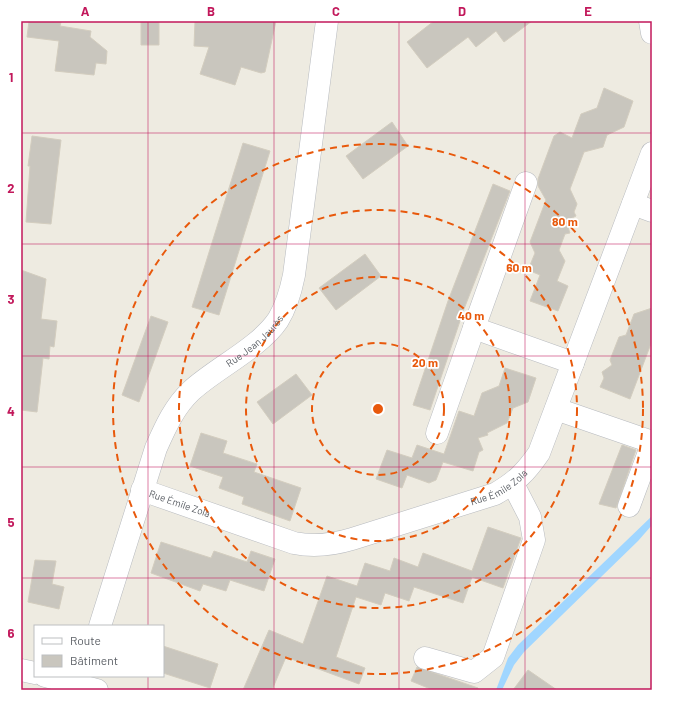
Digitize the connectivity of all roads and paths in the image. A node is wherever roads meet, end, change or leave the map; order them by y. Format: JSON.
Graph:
{"nodes":[{"id":1,"x":327,"y":21,"type":"edge"},
{"id":2,"x":650,"y":21,"type":"edge"},
{"id":3,"x":652,"y":33,"type":"edge"},
{"id":4,"x":652,"y":153,"type":"edge"},
{"id":5,"x":526,"y":183,"type":"dead end"},
{"id":6,"x":642,"y":207,"type":"edge"},
{"id":7,"x":474,"y":328,"type":"junction"},
{"id":8,"x":573,"y":363,"type":"junction"},
{"id":9,"x":556,"y":409,"type":"junction"},
{"id":10,"x":437,"y":432,"type":"dead end"},
{"id":11,"x":652,"y":443,"type":"edge"},
{"id":12,"x":513,"y":484,"type":"junction"},
{"id":13,"x":142,"y":490,"type":"junction"},
{"id":14,"x":629,"y":506,"type":"dead end"},
{"id":15,"x":100,"y":625,"type":"edge"},
{"id":16,"x":425,"y":658,"type":"dead end"},
{"id":17,"x":21,"y":670,"type":"edge"},
{"id":18,"x":34,"y":673,"type":"edge"},
{"id":19,"x":50,"y":677,"type":"edge"},
{"id":20,"x":88,"y":684,"type":"edge"}],
"edges":[{"from":1,"to":13,"type":"street","name":"Rue Jean Jaurès"},
{"from":2,"to":3,"type":"street"},
{"from":4,"to":6,"type":"street","name":"Rue Émile Zola"},
{"from":5,"to":7,"type":"street"},
{"from":6,"to":8,"type":"street","name":"Rue Émile Zola"},
{"from":7,"to":8,"type":"street"},
{"from":7,"to":10,"type":"street"},
{"from":8,"to":9,"type":"street","name":"Rue Émile Zola"},
{"from":9,"to":11,"type":"street"},
{"from":9,"to":12,"type":"street","name":"Rue Émile Zola"},
{"from":11,"to":14,"type":"street"},
{"from":12,"to":13,"type":"street","name":"Rue Émile Zola"},
{"from":12,"to":16,"type":"street"},
{"from":13,"to":15,"type":"street","name":"Rue Jean Jaurès"},
{"from":17,"to":18,"type":"street"},
{"from":19,"to":20,"type":"street"}]}
